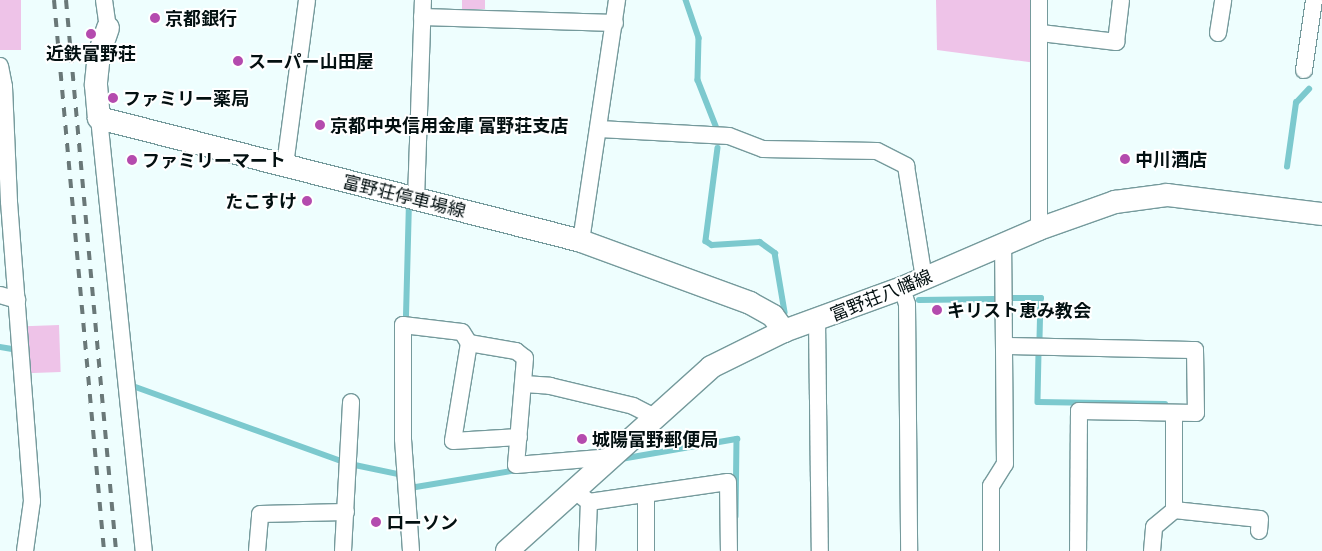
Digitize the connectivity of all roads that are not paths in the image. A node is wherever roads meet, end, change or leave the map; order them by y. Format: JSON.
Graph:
{"nodes":[{"id":1,"x":104,"y":0,"type":"edge"},
{"id":2,"x":307,"y":0,"type":"edge"},
{"id":3,"x":423,"y":0,"type":"edge"},
{"id":4,"x":617,"y":0,"type":"edge"},
{"id":5,"x":1040,"y":0,"type":"edge"},
{"id":6,"x":1121,"y":0,"type":"edge"},
{"id":7,"x":1223,"y":0,"type":"edge"},
{"id":8,"x":1314,"y":0,"type":"edge"},
{"id":9,"x":422,"y":17,"type":"junction"},
{"id":10,"x":615,"y":23,"type":"junction"},
{"id":11,"x":108,"y":28,"type":"joint"},
{"id":12,"x":1041,"y":33,"type":"junction"},
{"id":13,"x":1218,"y":33,"type":"dead end"},
{"id":14,"x":0,"y":66,"type":"edge"},
{"id":15,"x":1304,"y":70,"type":"dead end"},
{"id":16,"x":98,"y":118,"type":"junction"},
{"id":17,"x":599,"y":129,"type":"junction"},
{"id":18,"x":285,"y":165,"type":"junction"},
{"id":19,"x":416,"y":199,"type":"junction"},
{"id":20,"x":5,"y":201,"type":"edge"},
{"id":21,"x":1322,"y":214,"type":"edge"},
{"id":22,"x":1039,"y":229,"type":"junction"},
{"id":23,"x":581,"y":241,"type":"junction"},
{"id":24,"x":1003,"y":246,"type":"junction"},
{"id":25,"x":924,"y":278,"type":"junction"},
{"id":26,"x":902,"y":288,"type":"junction"},
{"id":27,"x":0,"y":295,"type":"edge"},
{"id":28,"x":16,"y":300,"type":"junction"},
{"id":29,"x":817,"y":320,"type":"junction"},
{"id":30,"x":784,"y":331,"type":"junction"},
{"id":31,"x":469,"y":343,"type":"junction"},
{"id":32,"x":1005,"y":346,"type":"junction"},
{"id":33,"x":524,"y":384,"type":"junction"},
{"id":34,"x":352,"y":402,"type":"dead end"},
{"id":35,"x":1174,"y":413,"type":"junction"},
{"id":36,"x":655,"y":417,"type":"junction"},
{"id":37,"x":519,"y":437,"type":"junction"},
{"id":38,"x":612,"y":457,"type":"junction"},
{"id":39,"x":646,"y":495,"type":"junction"},
{"id":40,"x":582,"y":496,"type":"junction"},
{"id":41,"x":1174,"y":510,"type":"junction"},
{"id":42,"x":346,"y":512,"type":"junction"},
{"id":43,"x":1259,"y":531,"type":"dead end"},
{"id":44,"x":25,"y":551,"type":"edge"},
{"id":45,"x":144,"y":551,"type":"edge"},
{"id":46,"x":257,"y":551,"type":"edge"},
{"id":47,"x":343,"y":551,"type":"edge"},
{"id":48,"x":411,"y":551,"type":"edge"},
{"id":49,"x":507,"y":551,"type":"edge"},
{"id":50,"x":586,"y":551,"type":"edge"},
{"id":51,"x":646,"y":551,"type":"edge"},
{"id":52,"x":729,"y":551,"type":"edge"},
{"id":53,"x":820,"y":551,"type":"edge"},
{"id":54,"x":909,"y":551,"type":"edge"},
{"id":55,"x":991,"y":551,"type":"edge"},
{"id":56,"x":1078,"y":551,"type":"edge"},
{"id":57,"x":1152,"y":551,"type":"edge"}],
"edges":[{"from":1,"to":11,"type":"street"},
{"from":2,"to":18,"type":"street"},
{"from":3,"to":9,"type":"street"},
{"from":4,"to":10,"type":"street"},
{"from":5,"to":12,"type":"street"},
{"from":6,"to":12,"type":"street"},
{"from":7,"to":13,"type":"street"},
{"from":8,"to":15,"type":"street"},
{"from":9,"to":10,"type":"street"},
{"from":9,"to":19,"type":"street"},
{"from":10,"to":17,"type":"street"},
{"from":11,"to":16,"type":"main road"},
{"from":12,"to":22,"type":"street"},
{"from":14,"to":20,"type":"street"},
{"from":16,"to":18,"type":"main road","name":"富野荘停車場線"},
{"from":16,"to":45,"type":"street"},
{"from":17,"to":23,"type":"street"},
{"from":17,"to":25,"type":"street"},
{"from":18,"to":19,"type":"main road","name":"富野荘停車場線"},
{"from":19,"to":23,"type":"main road","name":"富野荘停車場線"},
{"from":20,"to":28,"type":"street"},
{"from":21,"to":22,"type":"main road","name":"富野荘八幡線"},
{"from":22,"to":24,"type":"main road","name":"富野荘八幡線"},
{"from":23,"to":30,"type":"main road","name":"富野荘停車場線"},
{"from":24,"to":25,"type":"main road","name":"富野荘八幡線"},
{"from":24,"to":32,"type":"street"},
{"from":25,"to":26,"type":"main road","name":"富野荘八幡線"},
{"from":26,"to":29,"type":"main road","name":"富野荘八幡線"},
{"from":26,"to":54,"type":"street"},
{"from":27,"to":28,"type":"street"},
{"from":28,"to":44,"type":"street"},
{"from":29,"to":30,"type":"main road","name":"富野荘八幡線"},
{"from":29,"to":53,"type":"street"},
{"from":30,"to":36,"type":"main road","name":"富野荘八幡線"},
{"from":31,"to":33,"type":"street"},
{"from":31,"to":37,"type":"street"},
{"from":31,"to":48,"type":"street"},
{"from":32,"to":35,"type":"street"},
{"from":32,"to":55,"type":"street"},
{"from":33,"to":36,"type":"street"},
{"from":33,"to":37,"type":"street"},
{"from":34,"to":42,"type":"street"},
{"from":35,"to":41,"type":"street"},
{"from":35,"to":56,"type":"street"},
{"from":36,"to":38,"type":"main road","name":"富野荘八幡線"},
{"from":37,"to":38,"type":"street"},
{"from":38,"to":40,"type":"main road","name":"富野荘八幡線"},
{"from":39,"to":40,"type":"street"},
{"from":39,"to":51,"type":"street"},
{"from":39,"to":52,"type":"street"},
{"from":40,"to":49,"type":"main road","name":"富野荘八幡線"},
{"from":40,"to":50,"type":"street"},
{"from":41,"to":43,"type":"street"},
{"from":41,"to":57,"type":"street"},
{"from":42,"to":46,"type":"street"},
{"from":42,"to":47,"type":"street"}]}
